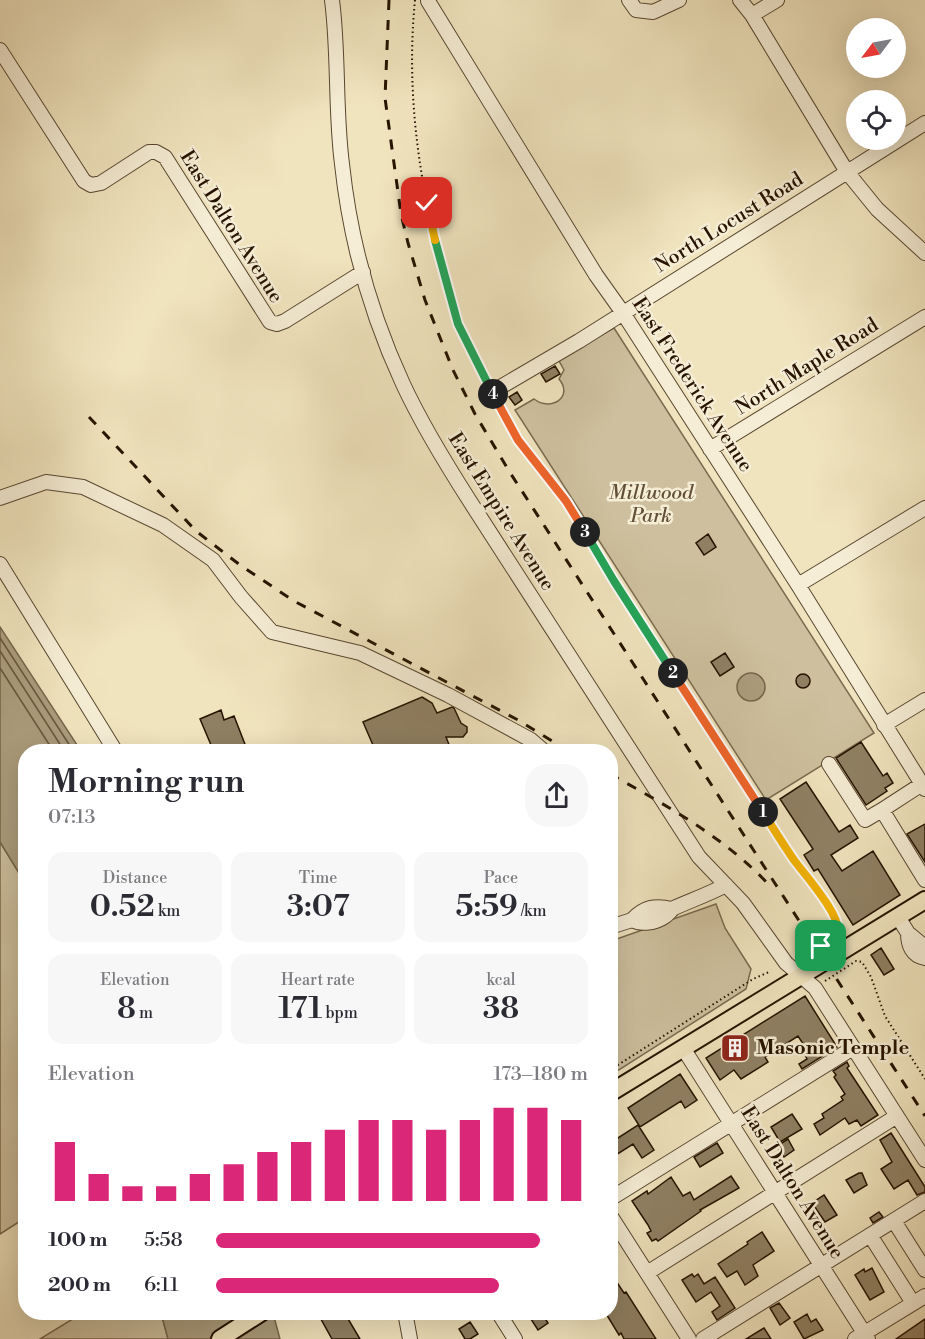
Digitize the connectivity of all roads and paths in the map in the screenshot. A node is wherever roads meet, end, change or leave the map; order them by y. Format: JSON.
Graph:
{"nodes":[{"id":1,"x":332,"y":0,"type":"edge"},
{"id":2,"x":629,"y":0,"type":"edge"},
{"id":3,"x":679,"y":0,"type":"edge"},
{"id":4,"x":740,"y":0,"type":"edge"},
{"id":5,"x":777,"y":0,"type":"edge"},
{"id":6,"x":421,"y":1,"type":"edge"},
{"id":7,"x":752,"y":15,"type":"junction"},
{"id":8,"x":0,"y":50,"type":"edge"},
{"id":9,"x":925,"y":123,"type":"edge"},
{"id":10,"x":847,"y":172,"type":"junction"},
{"id":11,"x":925,"y":253,"type":"edge"},
{"id":12,"x":363,"y":273,"type":"junction"},
{"id":13,"x":623,"y":313,"type":"junction"},
{"id":14,"x":925,"y":317,"type":"edge"},
{"id":15,"x":492,"y":392,"type":"junction"},
{"id":16,"x":710,"y":449,"type":"junction"},
{"id":17,"x":0,"y":498,"type":"edge"},
{"id":18,"x":925,"y":508,"type":"edge"},
{"id":19,"x":0,"y":564,"type":"edge"},
{"id":20,"x":798,"y":585,"type":"junction"},
{"id":21,"x":925,"y":700,"type":"edge"},
{"id":22,"x":884,"y":725,"type":"junction"},
{"id":23,"x":111,"y":744,"type":"edge"},
{"id":24,"x":536,"y":744,"type":"edge"},
{"id":25,"x":829,"y":764,"type":"dead end"},
{"id":26,"x":923,"y":786,"type":"edge"},
{"id":27,"x":882,"y":810,"type":"junction"},
{"id":28,"x":925,"y":880,"type":"edge"},
{"id":29,"x":726,"y":885,"type":"junction"},
{"id":30,"x":925,"y":900,"type":"edge"},
{"id":31,"x":898,"y":917,"type":"junction"},
{"id":32,"x":618,"y":924,"type":"edge"},
{"id":33,"x":908,"y":933,"type":"junction"},
{"id":34,"x":925,"y":947,"type":"edge"},
{"id":35,"x":804,"y":954,"type":"dead end"},
{"id":36,"x":925,"y":958,"type":"edge"},
{"id":37,"x":770,"y":972,"type":"dead end"},
{"id":38,"x":802,"y":976,"type":"junction"},
{"id":39,"x":821,"y":983,"type":"dead end"},
{"id":40,"x":683,"y":1048,"type":"junction"},
{"id":41,"x":853,"y":1048,"type":"junction"},
{"id":42,"x":618,"y":1065,"type":"edge"},
{"id":43,"x":925,"y":1079,"type":"edge"},
{"id":44,"x":618,"y":1088,"type":"edge"},
{"id":45,"x":897,"y":1116,"type":"junction"},
{"id":46,"x":731,"y":1124,"type":"junction"},
{"id":47,"x":925,"y":1160,"type":"edge"},
{"id":48,"x":774,"y":1193,"type":"junction"},
{"id":49,"x":618,"y":1194,"type":"edge"},
{"id":50,"x":923,"y":1208,"type":"edge"},
{"id":51,"x":894,"y":1221,"type":"junction"},
{"id":52,"x":618,"y":1228,"type":"edge"},
{"id":53,"x":870,"y":1235,"type":"junction"},
{"id":54,"x":821,"y":1266,"type":"junction"},
{"id":55,"x":925,"y":1270,"type":"edge"},
{"id":56,"x":647,"y":1273,"type":"junction"},
{"id":57,"x":919,"y":1299,"type":"edge"},
{"id":58,"x":250,"y":1320,"type":"edge"},
{"id":59,"x":407,"y":1320,"type":"edge"},
{"id":60,"x":503,"y":1320,"type":"edge"},
{"id":61,"x":862,"y":1337,"type":"edge"},
{"id":62,"x":220,"y":1339,"type":"edge"},
{"id":63,"x":411,"y":1339,"type":"edge"},
{"id":64,"x":515,"y":1339,"type":"edge"},
{"id":65,"x":689,"y":1339,"type":"edge"},
{"id":66,"x":703,"y":1339,"type":"edge"}],
"edges":[{"from":1,"to":12,"type":"street","name":"East Empire Avenue"},
{"from":2,"to":3,"type":"street"},
{"from":4,"to":7,"type":"street"},
{"from":5,"to":7,"type":"street"},
{"from":6,"to":13,"type":"street","name":"East Frederick Avenue"},
{"from":6,"to":15,"type":"path"},
{"from":7,"to":10,"type":"street"},
{"from":8,"to":12,"type":"street","name":"East Dalton Avenue"},
{"from":9,"to":10,"type":"street","name":"North Locust Road"},
{"from":10,"to":11,"type":"street"},
{"from":10,"to":13,"type":"street","name":"North Locust Road"},
{"from":12,"to":29,"type":"street","name":"East Empire Avenue"},
{"from":13,"to":15,"type":"street","name":"North Locust Road"},
{"from":13,"to":16,"type":"street","name":"East Frederick Avenue"},
{"from":14,"to":16,"type":"street","name":"North Maple Road"},
{"from":15,"to":35,"type":"path"},
{"from":16,"to":20,"type":"street","name":"East Frederick Avenue"},
{"from":17,"to":24,"type":"street"},
{"from":18,"to":20,"type":"street"},
{"from":19,"to":23,"type":"street"},
{"from":20,"to":22,"type":"street","name":"East Frederick Avenue"},
{"from":21,"to":22,"type":"street"},
{"from":22,"to":26,"type":"street","name":"East Frederick Avenue"},
{"from":25,"to":27,"type":"street"},
{"from":26,"to":27,"type":"street"},
{"from":27,"to":28,"type":"street"},
{"from":29,"to":32,"type":"street"},
{"from":29,"to":38,"type":"street","name":"East Empire Avenue"},
{"from":30,"to":31,"type":"main road"},
{"from":31,"to":33,"type":"street"},
{"from":31,"to":38,"type":"main road"},
{"from":33,"to":34,"type":"street"},
{"from":33,"to":36,"type":"street"},
{"from":37,"to":42,"type":"path"},
{"from":38,"to":40,"type":"main road"},
{"from":38,"to":41,"type":"street","name":"East Empire Avenue"},
{"from":39,"to":43,"type":"path"},
{"from":40,"to":44,"type":"main road"},
{"from":40,"to":46,"type":"street","name":"East Dalton Avenue"},
{"from":41,"to":45,"type":"street","name":"East Empire Avenue"},
{"from":41,"to":46,"type":"street"},
{"from":45,"to":47,"type":"street","name":"East Empire Avenue"},
{"from":45,"to":48,"type":"street"},
{"from":46,"to":48,"type":"street","name":"East Dalton Avenue"},
{"from":46,"to":49,"type":"street"},
{"from":48,"to":54,"type":"street","name":"East Dalton Avenue"},
{"from":48,"to":56,"type":"street"},
{"from":50,"to":51,"type":"street"},
{"from":51,"to":53,"type":"street"},
{"from":51,"to":55,"type":"street"},
{"from":52,"to":56,"type":"street"},
{"from":53,"to":54,"type":"street"},
{"from":53,"to":57,"type":"street"},
{"from":54,"to":61,"type":"street","name":"East Dalton Avenue"},
{"from":54,"to":66,"type":"street"},
{"from":56,"to":65,"type":"street"},
{"from":57,"to":61,"type":"street"},
{"from":58,"to":62,"type":"main road"},
{"from":59,"to":63,"type":"street"},
{"from":60,"to":64,"type":"street"}]}
